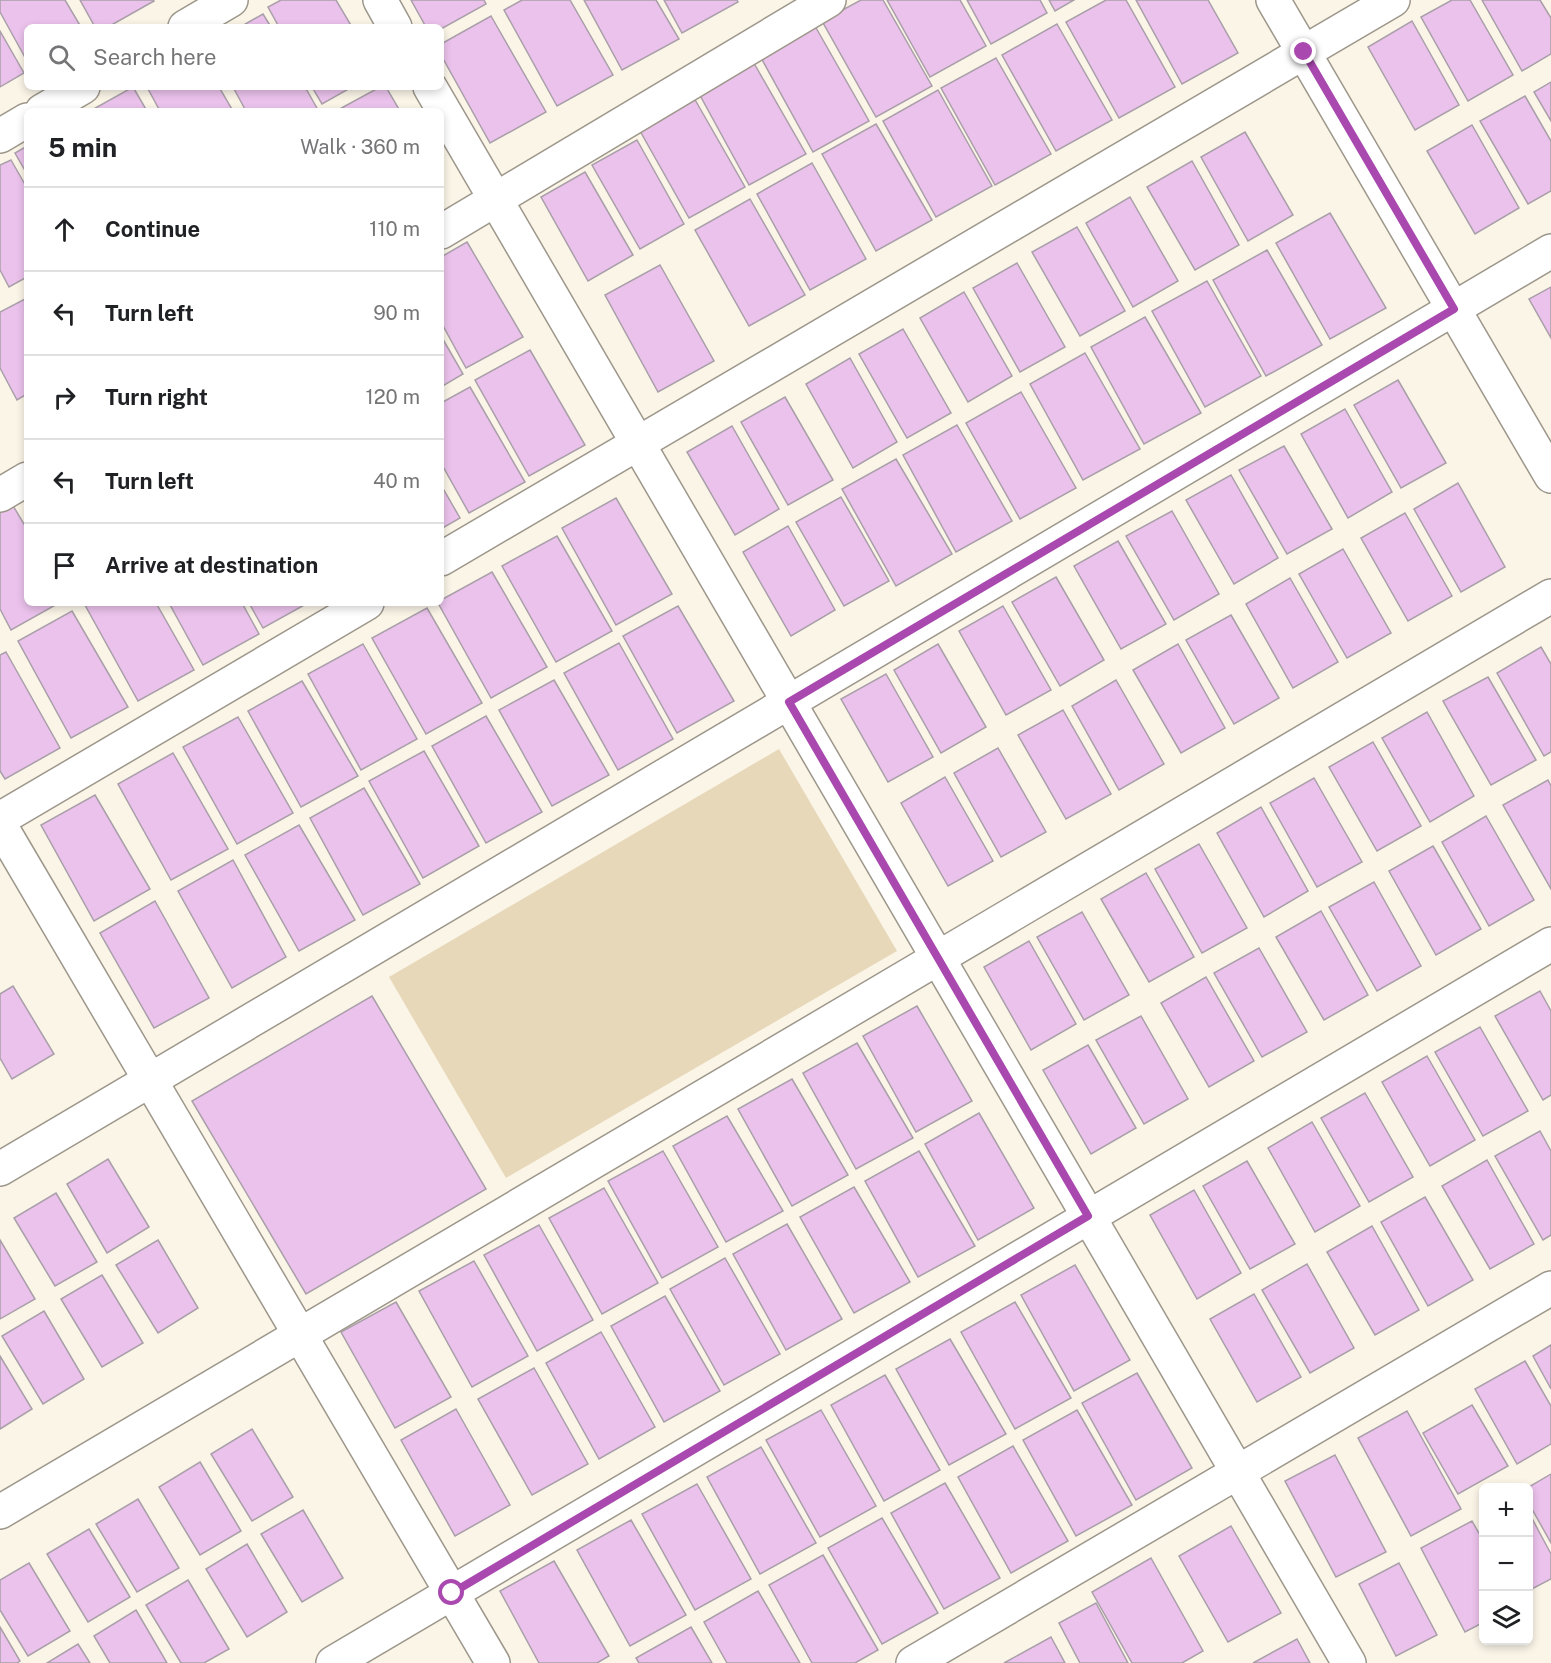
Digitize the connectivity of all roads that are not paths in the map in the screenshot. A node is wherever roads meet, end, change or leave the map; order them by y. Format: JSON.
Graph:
{"nodes":[{"id":1,"x":231,"y":0,"type":"edge"},
{"id":2,"x":380,"y":0,"type":"edge"},
{"id":3,"x":829,"y":0,"type":"edge"},
{"id":4,"x":1273,"y":0,"type":"edge"},
{"id":5,"x":1393,"y":0,"type":"edge"},
{"id":6,"x":190,"y":24,"type":"edge"},
{"id":7,"x":393,"y":24,"type":"edge"},
{"id":8,"x":1304,"y":52,"type":"junction"},
{"id":9,"x":78,"y":90,"type":"edge"},
{"id":10,"x":432,"y":90,"type":"edge"},
{"id":11,"x":47,"y":108,"type":"edge"},
{"id":12,"x":442,"y":108,"type":"edge"},
{"id":13,"x":444,"y":111,"type":"edge"},
{"id":14,"x":24,"y":122,"type":"edge"},
{"id":15,"x":0,"y":136,"type":"edge"},
{"id":16,"x":496,"y":199,"type":"junction"},
{"id":17,"x":444,"y":230,"type":"edge"},
{"id":18,"x":1551,"y":251,"type":"edge"},
{"id":19,"x":1454,"y":309,"type":"junction"},
{"id":20,"x":638,"y":443,"type":"junction"},
{"id":21,"x":1551,"y":476,"type":"edge"},
{"id":22,"x":24,"y":481,"type":"edge"},
{"id":23,"x":0,"y":495,"type":"edge"},
{"id":24,"x":444,"y":557,"type":"edge"},
{"id":25,"x":1551,"y":596,"type":"edge"},
{"id":26,"x":362,"y":606,"type":"edge"},
{"id":27,"x":789,"y":702,"type":"junction"},
{"id":28,"x":0,"y":819,"type":"edge"},
{"id":29,"x":0,"y":825,"type":"edge"},
{"id":30,"x":1551,"y":944,"type":"edge"},
{"id":31,"x":938,"y":958,"type":"junction"},
{"id":32,"x":150,"y":1080,"type":"junction"},
{"id":33,"x":0,"y":1169,"type":"edge"},
{"id":34,"x":1088,"y":1216,"type":"junction"},
{"id":35,"x":1551,"y":1288,"type":"edge"},
{"id":36,"x":299,"y":1335,"type":"junction"},
{"id":37,"x":1238,"y":1472,"type":"junction"},
{"id":38,"x":0,"y":1512,"type":"edge"},
{"id":39,"x":452,"y":1593,"type":"junction"},
{"id":40,"x":333,"y":1663,"type":"edge"},
{"id":41,"x":493,"y":1663,"type":"edge"},
{"id":42,"x":914,"y":1663,"type":"edge"},
{"id":43,"x":1349,"y":1663,"type":"edge"}],
"edges":[{"from":1,"to":6,"type":"street"},
{"from":2,"to":7,"type":"street"},
{"from":3,"to":16,"type":"street"},
{"from":4,"to":8,"type":"street"},
{"from":5,"to":8,"type":"street"},
{"from":8,"to":19,"type":"street"},
{"from":8,"to":20,"type":"street"},
{"from":9,"to":11,"type":"street"},
{"from":10,"to":12,"type":"street"},
{"from":13,"to":16,"type":"street"},
{"from":14,"to":15,"type":"street"},
{"from":16,"to":17,"type":"street"},
{"from":16,"to":20,"type":"street"},
{"from":18,"to":19,"type":"street"},
{"from":19,"to":21,"type":"street"},
{"from":19,"to":27,"type":"street"},
{"from":20,"to":24,"type":"street"},
{"from":20,"to":27,"type":"street"},
{"from":22,"to":23,"type":"street"},
{"from":25,"to":31,"type":"street"},
{"from":26,"to":28,"type":"street"},
{"from":27,"to":31,"type":"street"},
{"from":27,"to":32,"type":"street"},
{"from":29,"to":32,"type":"street"},
{"from":30,"to":34,"type":"street"},
{"from":31,"to":34,"type":"street"},
{"from":31,"to":36,"type":"street"},
{"from":32,"to":33,"type":"street"},
{"from":32,"to":36,"type":"street"},
{"from":34,"to":37,"type":"street"},
{"from":34,"to":39,"type":"street"},
{"from":35,"to":37,"type":"street"},
{"from":36,"to":38,"type":"street"},
{"from":36,"to":39,"type":"street"},
{"from":37,"to":42,"type":"street"},
{"from":37,"to":43,"type":"street"},
{"from":39,"to":40,"type":"street"},
{"from":39,"to":41,"type":"street"}]}
